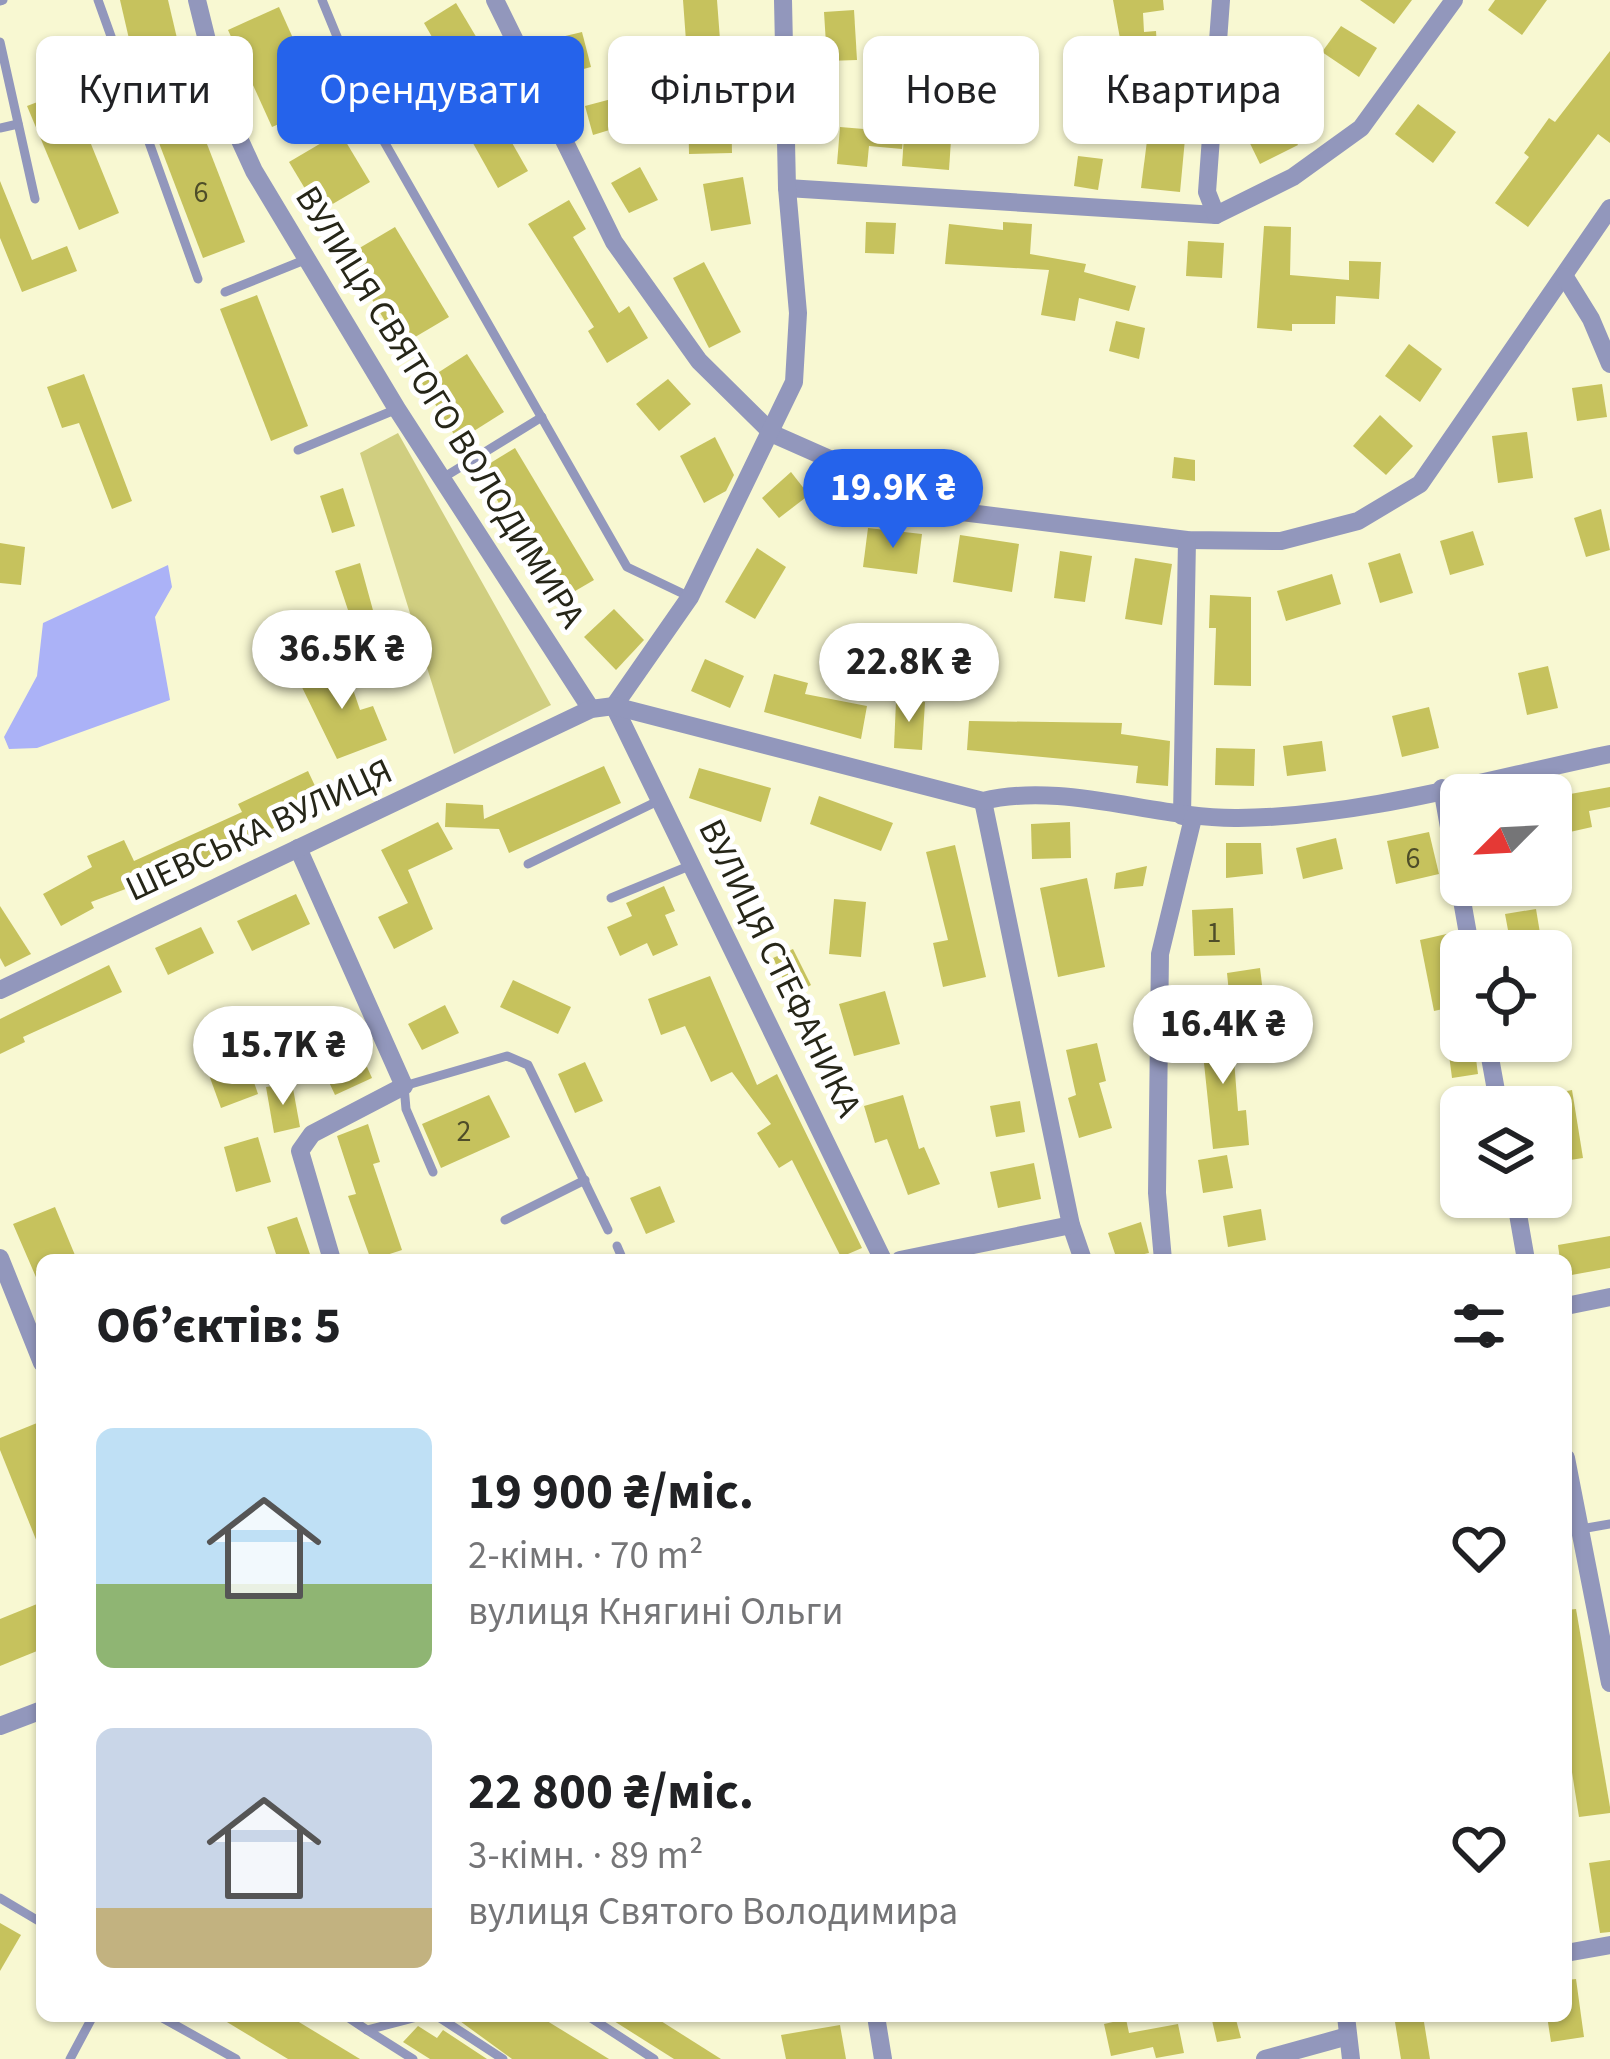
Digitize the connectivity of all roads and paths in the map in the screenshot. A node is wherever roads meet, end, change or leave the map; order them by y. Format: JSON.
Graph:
{"nodes":[{"id":1,"x":98,"y":0,"type":"edge"},
{"id":2,"x":197,"y":0,"type":"edge"},
{"id":3,"x":322,"y":0,"type":"edge"},
{"id":4,"x":495,"y":0,"type":"edge"},
{"id":5,"x":783,"y":0,"type":"edge"},
{"id":6,"x":1220,"y":0,"type":"edge"},
{"id":7,"x":1454,"y":0,"type":"edge"},
{"id":8,"x":110,"y":36,"type":"edge"},
{"id":9,"x":206,"y":36,"type":"edge"},
{"id":10,"x":0,"y":41,"type":"edge"},
{"id":11,"x":2,"y":56,"type":"edge"},
{"id":12,"x":18,"y":124,"type":"junction"},
{"id":13,"x":0,"y":128,"type":"edge"},
{"id":14,"x":146,"y":144,"type":"edge"},
{"id":15,"x":242,"y":144,"type":"edge"},
{"id":16,"x":787,"y":188,"type":"junction"},
{"id":17,"x":35,"y":199,"type":"dead end"},
{"id":18,"x":1610,"y":208,"type":"edge"},
{"id":19,"x":1216,"y":215,"type":"junction"},
{"id":20,"x":308,"y":259,"type":"junction"},
{"id":21,"x":1565,"y":278,"type":"junction"},
{"id":22,"x":198,"y":279,"type":"dead end"},
{"id":23,"x":225,"y":292,"type":"dead end"},
{"id":24,"x":1610,"y":364,"type":"edge"},
{"id":25,"x":397,"y":409,"type":"junction"},
{"id":26,"x":542,"y":417,"type":"junction"},
{"id":27,"x":773,"y":434,"type":"junction"},
{"id":28,"x":298,"y":450,"type":"dead end"},
{"id":29,"x":441,"y":478,"type":"junction"},
{"id":30,"x":1187,"y":540,"type":"junction"},
{"id":31,"x":690,"y":597,"type":"junction"},
{"id":32,"x":614,"y":706,"type":"junction"},
{"id":33,"x":591,"y":709,"type":"junction"},
{"id":34,"x":1610,"y":754,"type":"edge"},
{"id":35,"x":1511,"y":774,"type":"edge"},
{"id":36,"x":1440,"y":788,"type":"edge"},
{"id":37,"x":662,"y":799,"type":"junction"},
{"id":38,"x":983,"y":801,"type":"junction"},
{"id":39,"x":1188,"y":817,"type":"junction"},
{"id":40,"x":298,"y":848,"type":"junction"},
{"id":41,"x":528,"y":864,"type":"dead end"},
{"id":42,"x":694,"y":864,"type":"junction"},
{"id":43,"x":611,"y":898,"type":"dead end"},
{"id":44,"x":0,"y":990,"type":"edge"},
{"id":45,"x":404,"y":1086,"type":"junction"},
{"id":46,"x":433,"y":1172,"type":"dead end"},
{"id":47,"x":585,"y":1180,"type":"junction"},
{"id":48,"x":1519,"y":1218,"type":"edge"},
{"id":49,"x":505,"y":1220,"type":"dead end"},
{"id":50,"x":1071,"y":1225,"type":"junction"},
{"id":51,"x":608,"y":1230,"type":"dead end"},
{"id":52,"x":616,"y":1246,"type":"dead end"},
{"id":53,"x":330,"y":1254,"type":"edge"},
{"id":54,"x":620,"y":1254,"type":"edge"},
{"id":55,"x":880,"y":1254,"type":"edge"},
{"id":56,"x":929,"y":1254,"type":"edge"},
{"id":57,"x":1081,"y":1254,"type":"edge"},
{"id":58,"x":1162,"y":1254,"type":"edge"},
{"id":59,"x":1525,"y":1254,"type":"edge"},
{"id":60,"x":0,"y":1258,"type":"edge"},
{"id":61,"x":1610,"y":1297,"type":"edge"},
{"id":62,"x":1572,"y":1305,"type":"edge"},
{"id":63,"x":36,"y":1348,"type":"edge"},
{"id":64,"x":1572,"y":1486,"type":"edge"},
{"id":65,"x":1610,"y":1524,"type":"edge"},
{"id":66,"x":1581,"y":1529,"type":"junction"},
{"id":67,"x":1610,"y":1683,"type":"edge"},
{"id":68,"x":36,"y":1712,"type":"edge"},
{"id":69,"x":1,"y":1721,"type":"edge"},
{"id":70,"x":0,"y":1898,"type":"edge"},
{"id":71,"x":36,"y":1919,"type":"edge"},
{"id":72,"x":1610,"y":1946,"type":"edge"},
{"id":73,"x":1572,"y":1952,"type":"edge"},
{"id":74,"x":90,"y":2022,"type":"edge"},
{"id":75,"x":170,"y":2022,"type":"edge"},
{"id":76,"x":355,"y":2022,"type":"edge"},
{"id":77,"x":398,"y":2022,"type":"edge"},
{"id":78,"x":446,"y":2022,"type":"edge"},
{"id":79,"x":597,"y":2022,"type":"edge"},
{"id":80,"x":877,"y":2022,"type":"edge"},
{"id":81,"x":1347,"y":2026,"type":"edge"},
{"id":82,"x":367,"y":2030,"type":"junction"},
{"id":83,"x":70,"y":2059,"type":"edge"},
{"id":84,"x":236,"y":2059,"type":"edge"},
{"id":85,"x":412,"y":2059,"type":"edge"},
{"id":86,"x":503,"y":2059,"type":"edge"},
{"id":87,"x":654,"y":2059,"type":"edge"},
{"id":88,"x":883,"y":2059,"type":"edge"},
{"id":89,"x":1265,"y":2059,"type":"edge"},
{"id":90,"x":1351,"y":2059,"type":"edge"}],
"edges":[{"from":1,"to":8,"type":"lane"},
{"from":2,"to":9,"type":"street","name":"ВУЛИЦЯ СВЯТОГО ВОЛОДИМИРА"},
{"from":3,"to":26,"type":"lane"},
{"from":4,"to":27,"type":"street"},
{"from":5,"to":16,"type":"street"},
{"from":6,"to":19,"type":"street"},
{"from":7,"to":19,"type":"street"},
{"from":10,"to":11,"type":"lane"},
{"from":11,"to":12,"type":"lane"},
{"from":12,"to":13,"type":"lane"},
{"from":12,"to":17,"type":"lane"},
{"from":14,"to":22,"type":"lane"},
{"from":15,"to":20,"type":"street","name":"ВУЛИЦЯ СВЯТОГО ВОЛОДИМИРА"},
{"from":16,"to":19,"type":"street"},
{"from":16,"to":27,"type":"street"},
{"from":18,"to":21,"type":"street"},
{"from":20,"to":23,"type":"lane"},
{"from":20,"to":25,"type":"street","name":"ВУЛИЦЯ СВЯТОГО ВОЛОДИМИРА"},
{"from":21,"to":24,"type":"street"},
{"from":21,"to":30,"type":"street"},
{"from":25,"to":28,"type":"lane"},
{"from":25,"to":29,"type":"street","name":"ВУЛИЦЯ СВЯТОГО ВОЛОДИМИРА"},
{"from":26,"to":29,"type":"lane"},
{"from":26,"to":31,"type":"lane"},
{"from":27,"to":30,"type":"street"},
{"from":27,"to":31,"type":"street"},
{"from":29,"to":33,"type":"street","name":"ВУЛИЦЯ СВЯТОГО ВОЛОДИМИРА"},
{"from":30,"to":39,"type":"street"},
{"from":31,"to":32,"type":"street"},
{"from":32,"to":33,"type":"street","name":"ШЕВСЬКА ВУЛИЦЯ"},
{"from":32,"to":37,"type":"street","name":"ВУЛИЦЯ СТЕФАНИКА"},
{"from":32,"to":38,"type":"street"},
{"from":33,"to":40,"type":"street","name":"ШЕВСЬКА ВУЛИЦЯ"},
{"from":34,"to":35,"type":"street"},
{"from":36,"to":39,"type":"street"},
{"from":37,"to":41,"type":"lane"},
{"from":37,"to":42,"type":"street","name":"ВУЛИЦЯ СТЕФАНИКА"},
{"from":38,"to":39,"type":"street"},
{"from":38,"to":50,"type":"street"},
{"from":39,"to":58,"type":"street"},
{"from":40,"to":44,"type":"street","name":"ШЕВСЬКА ВУЛИЦЯ"},
{"from":40,"to":45,"type":"street"},
{"from":42,"to":43,"type":"lane"},
{"from":42,"to":55,"type":"street","name":"ВУЛИЦЯ СТЕФАНИКА"},
{"from":45,"to":46,"type":"lane"},
{"from":45,"to":47,"type":"lane"},
{"from":45,"to":53,"type":"street"},
{"from":47,"to":49,"type":"lane"},
{"from":47,"to":51,"type":"lane"},
{"from":48,"to":59,"type":"street"},
{"from":50,"to":56,"type":"street"},
{"from":50,"to":57,"type":"street"},
{"from":52,"to":54,"type":"lane"},
{"from":60,"to":63,"type":"street"},
{"from":61,"to":62,"type":"street"},
{"from":64,"to":66,"type":"street"},
{"from":65,"to":66,"type":"lane"},
{"from":66,"to":67,"type":"street"},
{"from":68,"to":69,"type":"street"},
{"from":70,"to":71,"type":"lane"},
{"from":72,"to":73,"type":"street"},
{"from":74,"to":83,"type":"lane"},
{"from":75,"to":84,"type":"lane"},
{"from":76,"to":82,"type":"lane"},
{"from":77,"to":82,"type":"lane"},
{"from":78,"to":86,"type":"lane"},
{"from":79,"to":87,"type":"lane"},
{"from":80,"to":88,"type":"street"},
{"from":81,"to":89,"type":"street"},
{"from":81,"to":90,"type":"street"},
{"from":82,"to":85,"type":"lane"}]}
